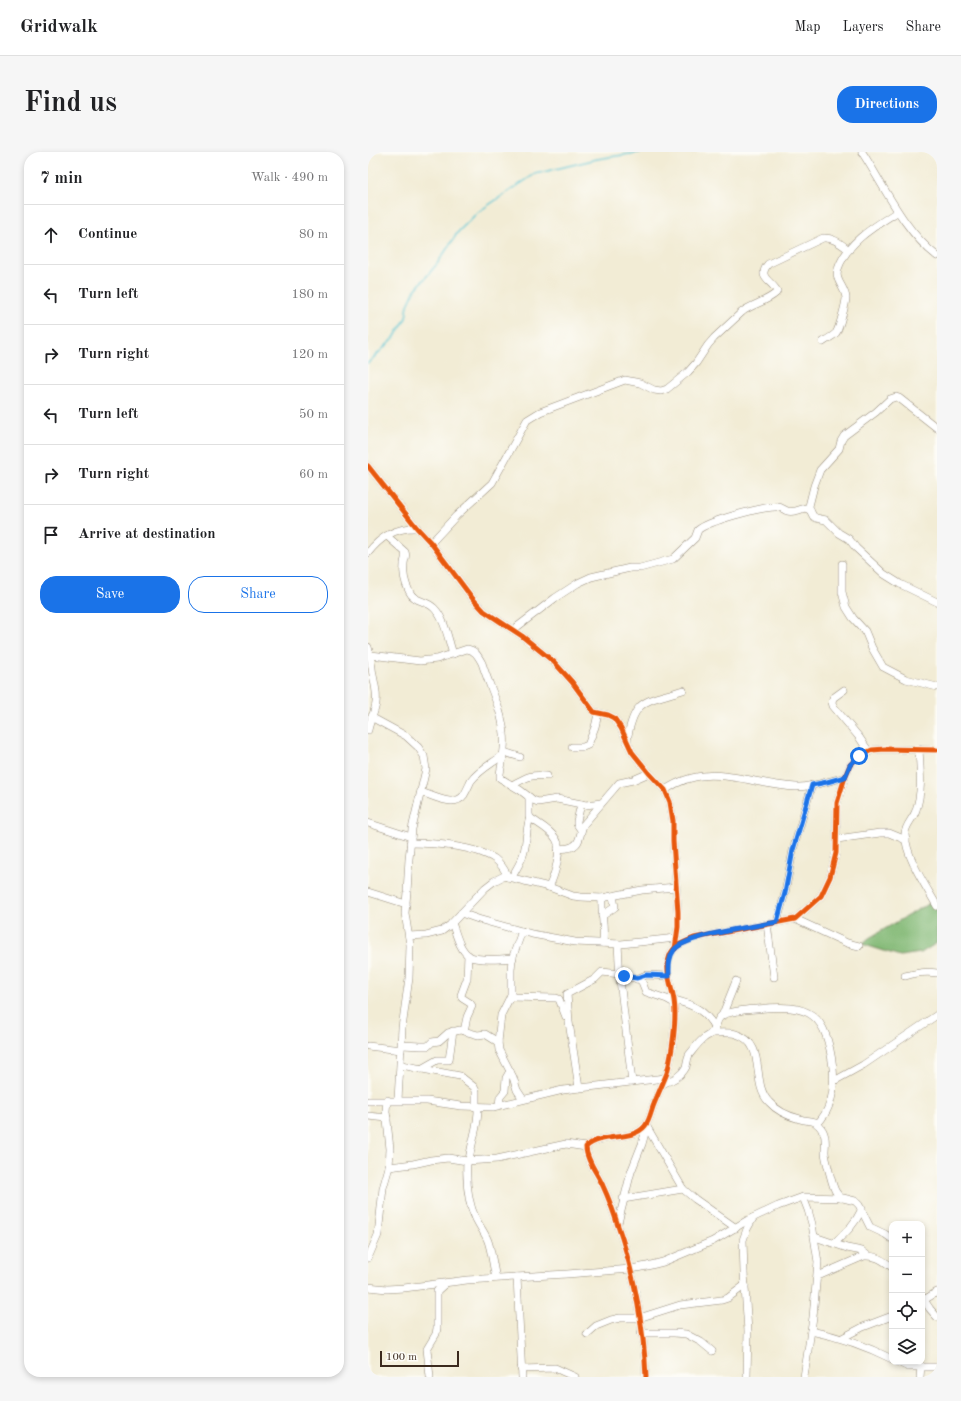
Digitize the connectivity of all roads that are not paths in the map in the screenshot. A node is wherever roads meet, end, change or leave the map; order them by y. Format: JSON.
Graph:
{"nodes":[{"id":1,"x":862,"y":152,"type":"edge"},
{"id":2,"x":897,"y":212,"type":"junction"},
{"id":3,"x":849,"y":250,"type":"junction"},
{"id":4,"x":937,"y":256,"type":"edge"},
{"id":5,"x":823,"y":342,"type":"dead end"},
{"id":6,"x":937,"y":428,"type":"edge"},
{"id":7,"x":368,"y":466,"type":"edge"},
{"id":8,"x":810,"y":510,"type":"junction"},
{"id":9,"x":417,"y":528,"type":"junction"},
{"id":10,"x":386,"y":536,"type":"junction"},
{"id":11,"x":431,"y":543,"type":"junction"},
{"id":12,"x":368,"y":552,"type":"edge"},
{"id":13,"x":842,"y":564,"type":"dead end"},
{"id":14,"x":937,"y":602,"type":"edge"},
{"id":15,"x":513,"y":630,"type":"junction"},
{"id":16,"x":368,"y":647,"type":"edge"},
{"id":17,"x":453,"y":654,"type":"junction"},
{"id":18,"x":371,"y":655,"type":"junction"},
{"id":19,"x":937,"y":687,"type":"edge"},
{"id":20,"x":683,"y":690,"type":"dead end"},
{"id":21,"x":844,"y":690,"type":"dead end"},
{"id":22,"x":598,"y":714,"type":"junction"},
{"id":23,"x":371,"y":715,"type":"edge"},
{"id":24,"x":368,"y":730,"type":"edge"},
{"id":25,"x":627,"y":742,"type":"junction"},
{"id":26,"x":572,"y":747,"type":"dead end"},
{"id":27,"x":919,"y":750,"type":"junction"},
{"id":28,"x":937,"y":750,"type":"edge"},
{"id":29,"x":869,"y":752,"type":"junction"},
{"id":30,"x":504,"y":754,"type":"junction"},
{"id":31,"x":520,"y":757,"type":"dead end"},
{"id":32,"x":649,"y":773,"type":"junction"},
{"id":33,"x":547,"y":776,"type":"dead end"},
{"id":34,"x":845,"y":777,"type":"junction"},
{"id":35,"x":512,"y":785,"type":"junction"},
{"id":36,"x":812,"y":785,"type":"junction"},
{"id":37,"x":665,"y":790,"type":"junction"},
{"id":38,"x":421,"y":792,"type":"junction"},
{"id":39,"x":529,"y":797,"type":"junction"},
{"id":40,"x":581,"y":804,"type":"junction"},
{"id":41,"x":601,"y":804,"type":"junction"},
{"id":42,"x":530,"y":818,"type":"junction"},
{"id":43,"x":368,"y":823,"type":"edge"},
{"id":44,"x":581,"y":830,"type":"junction"},
{"id":45,"x":837,"y":839,"type":"junction"},
{"id":46,"x":411,"y":840,"type":"junction"},
{"id":47,"x":906,"y":840,"type":"junction"},
{"id":48,"x":558,"y":849,"type":"junction"},
{"id":49,"x":510,"y":877,"type":"junction"},
{"id":50,"x":549,"y":887,"type":"junction"},
{"id":51,"x":676,"y":887,"type":"junction"},
{"id":52,"x":368,"y":892,"type":"edge"},
{"id":53,"x":613,"y":896,"type":"junction"},
{"id":54,"x":602,"y":898,"type":"junction"},
{"id":55,"x":406,"y":904,"type":"junction"},
{"id":56,"x":937,"y":906,"type":"edge"},
{"id":57,"x":462,"y":913,"type":"junction"},
{"id":58,"x":602,"y":916,"type":"junction"},
{"id":59,"x":795,"y":919,"type":"junction"},
{"id":60,"x":777,"y":922,"type":"junction"},
{"id":61,"x":452,"y":923,"type":"junction"},
{"id":62,"x":767,"y":924,"type":"junction"},
{"id":63,"x":522,"y":931,"type":"junction"},
{"id":64,"x":409,"y":936,"type":"junction"},
{"id":65,"x":676,"y":938,"type":"junction"},
{"id":66,"x":603,"y":943,"type":"junction"},
{"id":67,"x":618,"y":944,"type":"junction"},
{"id":68,"x":860,"y":946,"type":"dead end"},
{"id":69,"x":675,"y":949,"type":"junction"},
{"id":70,"x":468,"y":955,"type":"junction"},
{"id":71,"x":512,"y":958,"type":"junction"},
{"id":72,"x":937,"y":973,"type":"edge"},
{"id":73,"x":620,"y":974,"type":"junction"},
{"id":74,"x":669,"y":976,"type":"junction"},
{"id":75,"x":905,"y":976,"type":"dead end"},
{"id":76,"x":774,"y":977,"type":"dead end"},
{"id":77,"x":637,"y":978,"type":"junction"},
{"id":78,"x":736,"y":981,"type":"dead end"},
{"id":79,"x":510,"y":998,"type":"junction"},
{"id":80,"x":674,"y":1002,"type":"junction"},
{"id":81,"x":722,"y":1016,"type":"junction"},
{"id":82,"x":937,"y":1016,"type":"edge"},
{"id":83,"x":569,"y":1022,"type":"junction"},
{"id":84,"x":713,"y":1030,"type":"junction"},
{"id":85,"x":453,"y":1031,"type":"junction"},
{"id":86,"x":464,"y":1031,"type":"junction"},
{"id":87,"x":498,"y":1042,"type":"junction"},
{"id":88,"x":368,"y":1046,"type":"edge"},
{"id":89,"x":402,"y":1047,"type":"junction"},
{"id":90,"x":401,"y":1065,"type":"junction"},
{"id":91,"x":420,"y":1069,"type":"junction"},
{"id":92,"x":510,"y":1070,"type":"junction"},
{"id":93,"x":663,"y":1081,"type":"junction"},
{"id":94,"x":834,"y":1081,"type":"junction"},
{"id":95,"x":632,"y":1082,"type":"junction"},
{"id":96,"x":579,"y":1088,"type":"junction"},
{"id":97,"x":523,"y":1099,"type":"junction"},
{"id":98,"x":386,"y":1100,"type":"junction"},
{"id":99,"x":398,"y":1100,"type":"junction"},
{"id":100,"x":368,"y":1101,"type":"edge"},
{"id":101,"x":499,"y":1106,"type":"junction"},
{"id":102,"x":477,"y":1107,"type":"junction"},
{"id":103,"x":368,"y":1116,"type":"edge"},
{"id":104,"x":387,"y":1118,"type":"junction"},
{"id":105,"x":647,"y":1124,"type":"junction"},
{"id":106,"x":817,"y":1124,"type":"junction"},
{"id":107,"x":586,"y":1147,"type":"junction"},
{"id":108,"x":468,"y":1161,"type":"junction"},
{"id":109,"x":389,"y":1167,"type":"junction"},
{"id":110,"x":683,"y":1189,"type":"junction"},
{"id":111,"x":803,"y":1197,"type":"junction"},
{"id":112,"x":841,"y":1198,"type":"junction"},
{"id":113,"x":623,"y":1199,"type":"junction"},
{"id":114,"x":862,"y":1209,"type":"junction"},
{"id":115,"x":752,"y":1218,"type":"junction"},
{"id":116,"x":617,"y":1223,"type":"junction"},
{"id":117,"x":736,"y":1228,"type":"junction"},
{"id":118,"x":815,"y":1237,"type":"junction"},
{"id":119,"x":889,"y":1237,"type":"edge"},
{"id":120,"x":834,"y":1243,"type":"junction"},
{"id":121,"x":867,"y":1255,"type":"junction"},
{"id":122,"x":368,"y":1258,"type":"edge"},
{"id":123,"x":889,"y":1265,"type":"edge"},
{"id":124,"x":631,"y":1269,"type":"junction"},
{"id":125,"x":818,"y":1276,"type":"junction"},
{"id":126,"x":496,"y":1278,"type":"junction"},
{"id":127,"x":517,"y":1278,"type":"junction"},
{"id":128,"x":448,"y":1282,"type":"junction"},
{"id":129,"x":745,"y":1285,"type":"junction"},
{"id":130,"x":368,"y":1287,"type":"edge"},
{"id":131,"x":937,"y":1292,"type":"edge"},
{"id":132,"x":925,"y":1298,"type":"edge"},
{"id":133,"x":925,"y":1302,"type":"edge"},
{"id":134,"x":889,"y":1317,"type":"edge"},
{"id":135,"x":937,"y":1317,"type":"edge"},
{"id":136,"x":639,"y":1318,"type":"junction"},
{"id":137,"x":811,"y":1331,"type":"junction"},
{"id":138,"x":642,"y":1333,"type":"junction"},
{"id":139,"x":587,"y":1334,"type":"dead end"},
{"id":140,"x":842,"y":1338,"type":"junction"},
{"id":141,"x":712,"y":1351,"type":"dead end"},
{"id":142,"x":889,"y":1357,"type":"edge"},
{"id":143,"x":904,"y":1365,"type":"edge"},
{"id":144,"x":921,"y":1366,"type":"junction"},
{"id":145,"x":937,"y":1367,"type":"edge"},
{"id":146,"x":521,"y":1369,"type":"junction"},
{"id":147,"x":430,"y":1377,"type":"edge"},
{"id":148,"x":522,"y":1377,"type":"edge"},
{"id":149,"x":575,"y":1377,"type":"edge"},
{"id":150,"x":646,"y":1377,"type":"edge"},
{"id":151,"x":747,"y":1377,"type":"edge"},
{"id":152,"x":804,"y":1377,"type":"edge"},
{"id":153,"x":920,"y":1377,"type":"edge"}],
"edges":[{"from":1,"to":2,"type":"street"},
{"from":2,"to":3,"type":"street"},
{"from":2,"to":4,"type":"street"},
{"from":3,"to":5,"type":"street"},
{"from":3,"to":11,"type":"street"},
{"from":6,"to":8,"type":"street"},
{"from":7,"to":9,"type":"street"},
{"from":8,"to":14,"type":"street"},
{"from":8,"to":15,"type":"street"},
{"from":9,"to":10,"type":"street"},
{"from":9,"to":11,"type":"street"},
{"from":10,"to":12,"type":"street"},
{"from":10,"to":17,"type":"street"},
{"from":11,"to":15,"type":"street"},
{"from":13,"to":19,"type":"street"},
{"from":15,"to":22,"type":"street"},
{"from":16,"to":18,"type":"street"},
{"from":17,"to":18,"type":"street"},
{"from":17,"to":30,"type":"street"},
{"from":18,"to":23,"type":"street"},
{"from":20,"to":25,"type":"street"},
{"from":21,"to":29,"type":"street"},
{"from":22,"to":25,"type":"street"},
{"from":22,"to":26,"type":"street"},
{"from":23,"to":24,"type":"street"},
{"from":23,"to":38,"type":"street"},
{"from":25,"to":32,"type":"street"},
{"from":27,"to":28,"type":"street"},
{"from":27,"to":29,"type":"street"},
{"from":27,"to":47,"type":"street"},
{"from":29,"to":34,"type":"street"},
{"from":30,"to":31,"type":"street"},
{"from":30,"to":35,"type":"street"},
{"from":30,"to":38,"type":"street"},
{"from":32,"to":37,"type":"street"},
{"from":32,"to":41,"type":"street"},
{"from":33,"to":35,"type":"street"},
{"from":34,"to":36,"type":"street"},
{"from":34,"to":45,"type":"street"},
{"from":35,"to":39,"type":"street"},
{"from":36,"to":37,"type":"street"},
{"from":36,"to":60,"type":"street"},
{"from":37,"to":51,"type":"street"},
{"from":38,"to":46,"type":"street"},
{"from":39,"to":40,"type":"street"},
{"from":39,"to":42,"type":"street"},
{"from":40,"to":41,"type":"street"},
{"from":40,"to":44,"type":"street"},
{"from":41,"to":44,"type":"street"},
{"from":42,"to":48,"type":"street"},
{"from":42,"to":49,"type":"street"},
{"from":43,"to":46,"type":"street"},
{"from":44,"to":48,"type":"street"},
{"from":45,"to":47,"type":"street"},
{"from":45,"to":59,"type":"street"},
{"from":46,"to":49,"type":"street"},
{"from":46,"to":55,"type":"street"},
{"from":47,"to":56,"type":"street"},
{"from":48,"to":50,"type":"street"},
{"from":49,"to":50,"type":"street"},
{"from":49,"to":57,"type":"street"},
{"from":50,"to":54,"type":"street"},
{"from":51,"to":53,"type":"street"},
{"from":51,"to":65,"type":"street"},
{"from":52,"to":55,"type":"street"},
{"from":53,"to":54,"type":"street"},
{"from":53,"to":58,"type":"street"},
{"from":54,"to":58,"type":"street"},
{"from":55,"to":64,"type":"street"},
{"from":57,"to":61,"type":"street"},
{"from":57,"to":63,"type":"street"},
{"from":58,"to":66,"type":"street"},
{"from":59,"to":60,"type":"street"},
{"from":59,"to":68,"type":"street"},
{"from":60,"to":62,"type":"street"},
{"from":61,"to":64,"type":"street"},
{"from":61,"to":70,"type":"street"},
{"from":62,"to":69,"type":"street"},
{"from":62,"to":76,"type":"street"},
{"from":63,"to":66,"type":"street"},
{"from":63,"to":71,"type":"street"},
{"from":64,"to":89,"type":"street"},
{"from":65,"to":67,"type":"street"},
{"from":65,"to":69,"type":"street"},
{"from":66,"to":67,"type":"street"},
{"from":67,"to":73,"type":"street"},
{"from":69,"to":74,"type":"street"},
{"from":70,"to":71,"type":"street"},
{"from":70,"to":86,"type":"street"},
{"from":71,"to":79,"type":"street"},
{"from":72,"to":75,"type":"street"},
{"from":73,"to":77,"type":"street"},
{"from":73,"to":83,"type":"street"},
{"from":73,"to":95,"type":"street"},
{"from":74,"to":77,"type":"street"},
{"from":74,"to":80,"type":"street"},
{"from":77,"to":80,"type":"street"},
{"from":78,"to":81,"type":"street"},
{"from":79,"to":83,"type":"street"},
{"from":79,"to":87,"type":"street"},
{"from":80,"to":84,"type":"street"},
{"from":80,"to":93,"type":"street"},
{"from":81,"to":84,"type":"street"},
{"from":81,"to":94,"type":"street"},
{"from":82,"to":94,"type":"street"},
{"from":83,"to":96,"type":"street"},
{"from":84,"to":93,"type":"street"},
{"from":84,"to":106,"type":"street"},
{"from":85,"to":86,"type":"street"},
{"from":85,"to":89,"type":"street"},
{"from":85,"to":91,"type":"street"},
{"from":86,"to":87,"type":"street"},
{"from":87,"to":92,"type":"street"},
{"from":88,"to":89,"type":"street"},
{"from":89,"to":90,"type":"street"},
{"from":90,"to":91,"type":"street"},
{"from":90,"to":99,"type":"street"},
{"from":91,"to":102,"type":"street"},
{"from":92,"to":97,"type":"street"},
{"from":92,"to":101,"type":"street"},
{"from":93,"to":95,"type":"street"},
{"from":93,"to":105,"type":"street"},
{"from":94,"to":106,"type":"street"},
{"from":95,"to":96,"type":"street"},
{"from":96,"to":97,"type":"street"},
{"from":97,"to":101,"type":"street"},
{"from":98,"to":99,"type":"street"},
{"from":98,"to":100,"type":"street"},
{"from":98,"to":104,"type":"street"},
{"from":99,"to":102,"type":"street"},
{"from":101,"to":102,"type":"street"},
{"from":102,"to":108,"type":"street"},
{"from":103,"to":104,"type":"street"},
{"from":104,"to":109,"type":"street"},
{"from":105,"to":107,"type":"street"},
{"from":105,"to":110,"type":"street"},
{"from":105,"to":113,"type":"street"},
{"from":106,"to":112,"type":"street"},
{"from":107,"to":108,"type":"street"},
{"from":107,"to":116,"type":"street"},
{"from":108,"to":109,"type":"street"},
{"from":108,"to":126,"type":"street"},
{"from":109,"to":122,"type":"street"},
{"from":110,"to":113,"type":"street"},
{"from":110,"to":117,"type":"street"},
{"from":111,"to":112,"type":"street"},
{"from":111,"to":115,"type":"street"},
{"from":111,"to":118,"type":"street"},
{"from":112,"to":114,"type":"street"},
{"from":113,"to":116,"type":"street"},
{"from":114,"to":119,"type":"street"},
{"from":114,"to":120,"type":"street"},
{"from":115,"to":117,"type":"street"},
{"from":115,"to":129,"type":"street"},
{"from":116,"to":124,"type":"street"},
{"from":117,"to":124,"type":"street"},
{"from":118,"to":120,"type":"street"},
{"from":118,"to":125,"type":"street"},
{"from":120,"to":121,"type":"street"},
{"from":121,"to":123,"type":"street"},
{"from":121,"to":125,"type":"street"},
{"from":124,"to":127,"type":"street"},
{"from":124,"to":136,"type":"street"},
{"from":125,"to":137,"type":"street"},
{"from":126,"to":127,"type":"street"},
{"from":126,"to":128,"type":"street"},
{"from":127,"to":146,"type":"street"},
{"from":128,"to":130,"type":"street"},
{"from":128,"to":147,"type":"street"},
{"from":129,"to":136,"type":"street"},
{"from":129,"to":151,"type":"street"},
{"from":131,"to":132,"type":"street"},
{"from":133,"to":135,"type":"street"},
{"from":134,"to":140,"type":"street"},
{"from":136,"to":138,"type":"street"},
{"from":136,"to":139,"type":"street"},
{"from":137,"to":140,"type":"street"},
{"from":137,"to":152,"type":"street"},
{"from":138,"to":141,"type":"street"},
{"from":138,"to":150,"type":"street"},
{"from":140,"to":142,"type":"street"},
{"from":143,"to":144,"type":"street"},
{"from":144,"to":145,"type":"street"},
{"from":144,"to":153,"type":"street"},
{"from":146,"to":148,"type":"street"},
{"from":146,"to":149,"type":"street"}]}
